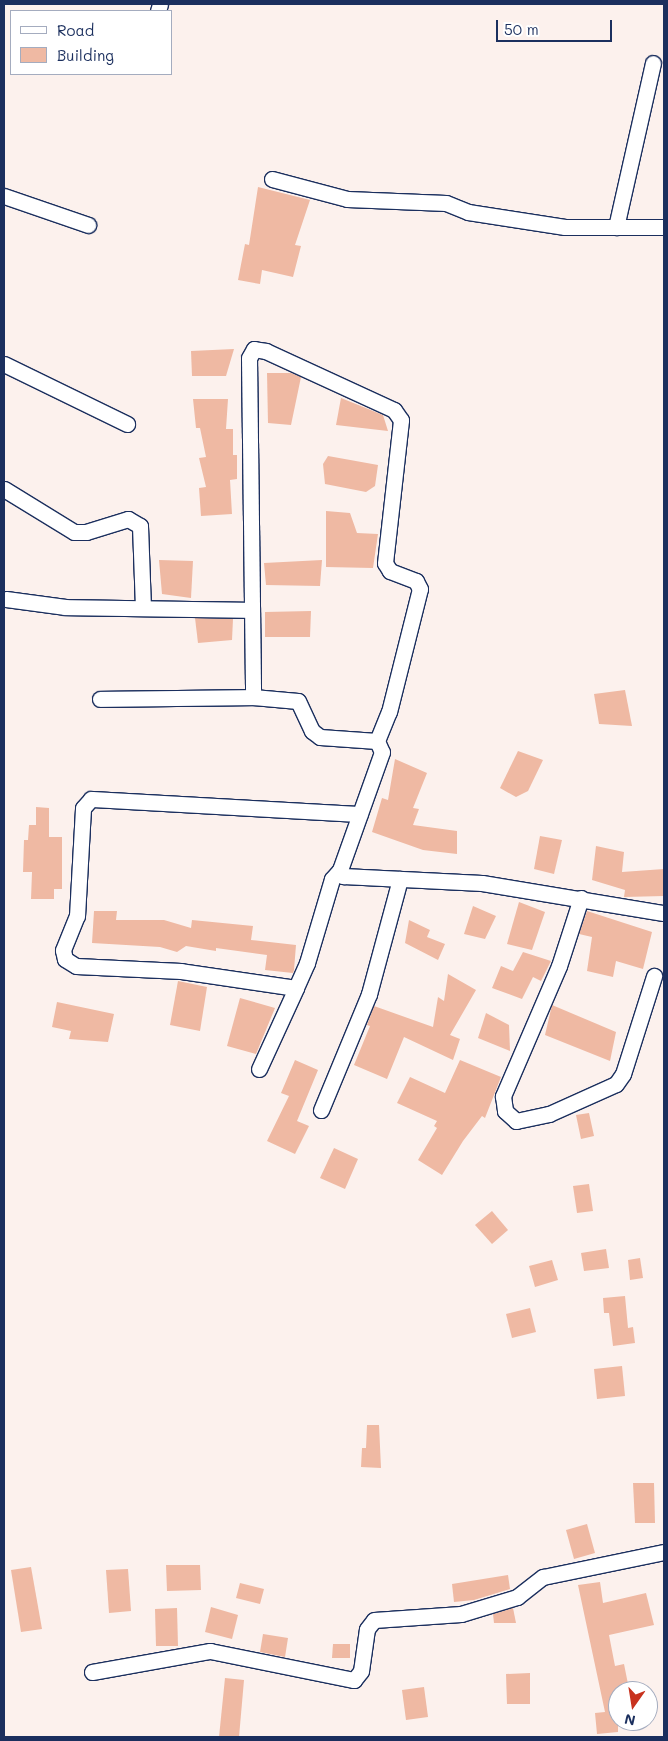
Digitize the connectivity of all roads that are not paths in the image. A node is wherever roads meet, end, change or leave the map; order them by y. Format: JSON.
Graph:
{"nodes":[{"id":1,"x":653,"y":63,"type":"dead end"},
{"id":2,"x":272,"y":179,"type":"dead end"},
{"id":3,"x":4,"y":196,"type":"edge"},
{"id":4,"x":88,"y":225,"type":"dead end"},
{"id":5,"x":616,"y":227,"type":"junction"},
{"id":6,"x":664,"y":227,"type":"edge"},
{"id":7,"x":4,"y":364,"type":"edge"},
{"id":8,"x":128,"y":424,"type":"dead end"},
{"id":9,"x":4,"y":489,"type":"edge"},
{"id":10,"x":6,"y":599,"type":"dead end"},
{"id":11,"x":143,"y":608,"type":"junction"},
{"id":12,"x":251,"y":610,"type":"junction"},
{"id":13,"x":254,"y":697,"type":"junction"},
{"id":14,"x":100,"y":699,"type":"dead end"},
{"id":15,"x":376,"y":740,"type":"junction"},
{"id":16,"x":360,"y":814,"type":"junction"},
{"id":17,"x":340,"y":870,"type":"junction"},
{"id":18,"x":400,"y":879,"type":"junction"},
{"id":19,"x":581,"y":898,"type":"junction"},
{"id":20,"x":664,"y":913,"type":"edge"},
{"id":21,"x":654,"y":976,"type":"dead end"},
{"id":22,"x":296,"y":988,"type":"junction"},
{"id":23,"x":259,"y":1069,"type":"dead end"},
{"id":24,"x":322,"y":1110,"type":"dead end"},
{"id":25,"x":664,"y":1552,"type":"edge"},
{"id":26,"x":92,"y":1672,"type":"dead end"}],
"edges":[{"from":1,"to":5,"type":"street"},
{"from":2,"to":5,"type":"street"},
{"from":3,"to":4,"type":"street"},
{"from":5,"to":6,"type":"street"},
{"from":7,"to":8,"type":"street"},
{"from":9,"to":11,"type":"street"},
{"from":10,"to":11,"type":"street"},
{"from":11,"to":12,"type":"street"},
{"from":12,"to":13,"type":"street"},
{"from":12,"to":15,"type":"street"},
{"from":13,"to":14,"type":"street"},
{"from":13,"to":15,"type":"street"},
{"from":15,"to":16,"type":"street"},
{"from":16,"to":17,"type":"street"},
{"from":16,"to":22,"type":"street"},
{"from":17,"to":18,"type":"street"},
{"from":17,"to":22,"type":"street"},
{"from":18,"to":19,"type":"street"},
{"from":18,"to":24,"type":"street"},
{"from":19,"to":20,"type":"street"},
{"from":19,"to":21,"type":"street"},
{"from":22,"to":23,"type":"street"},
{"from":25,"to":26,"type":"street"}]}
